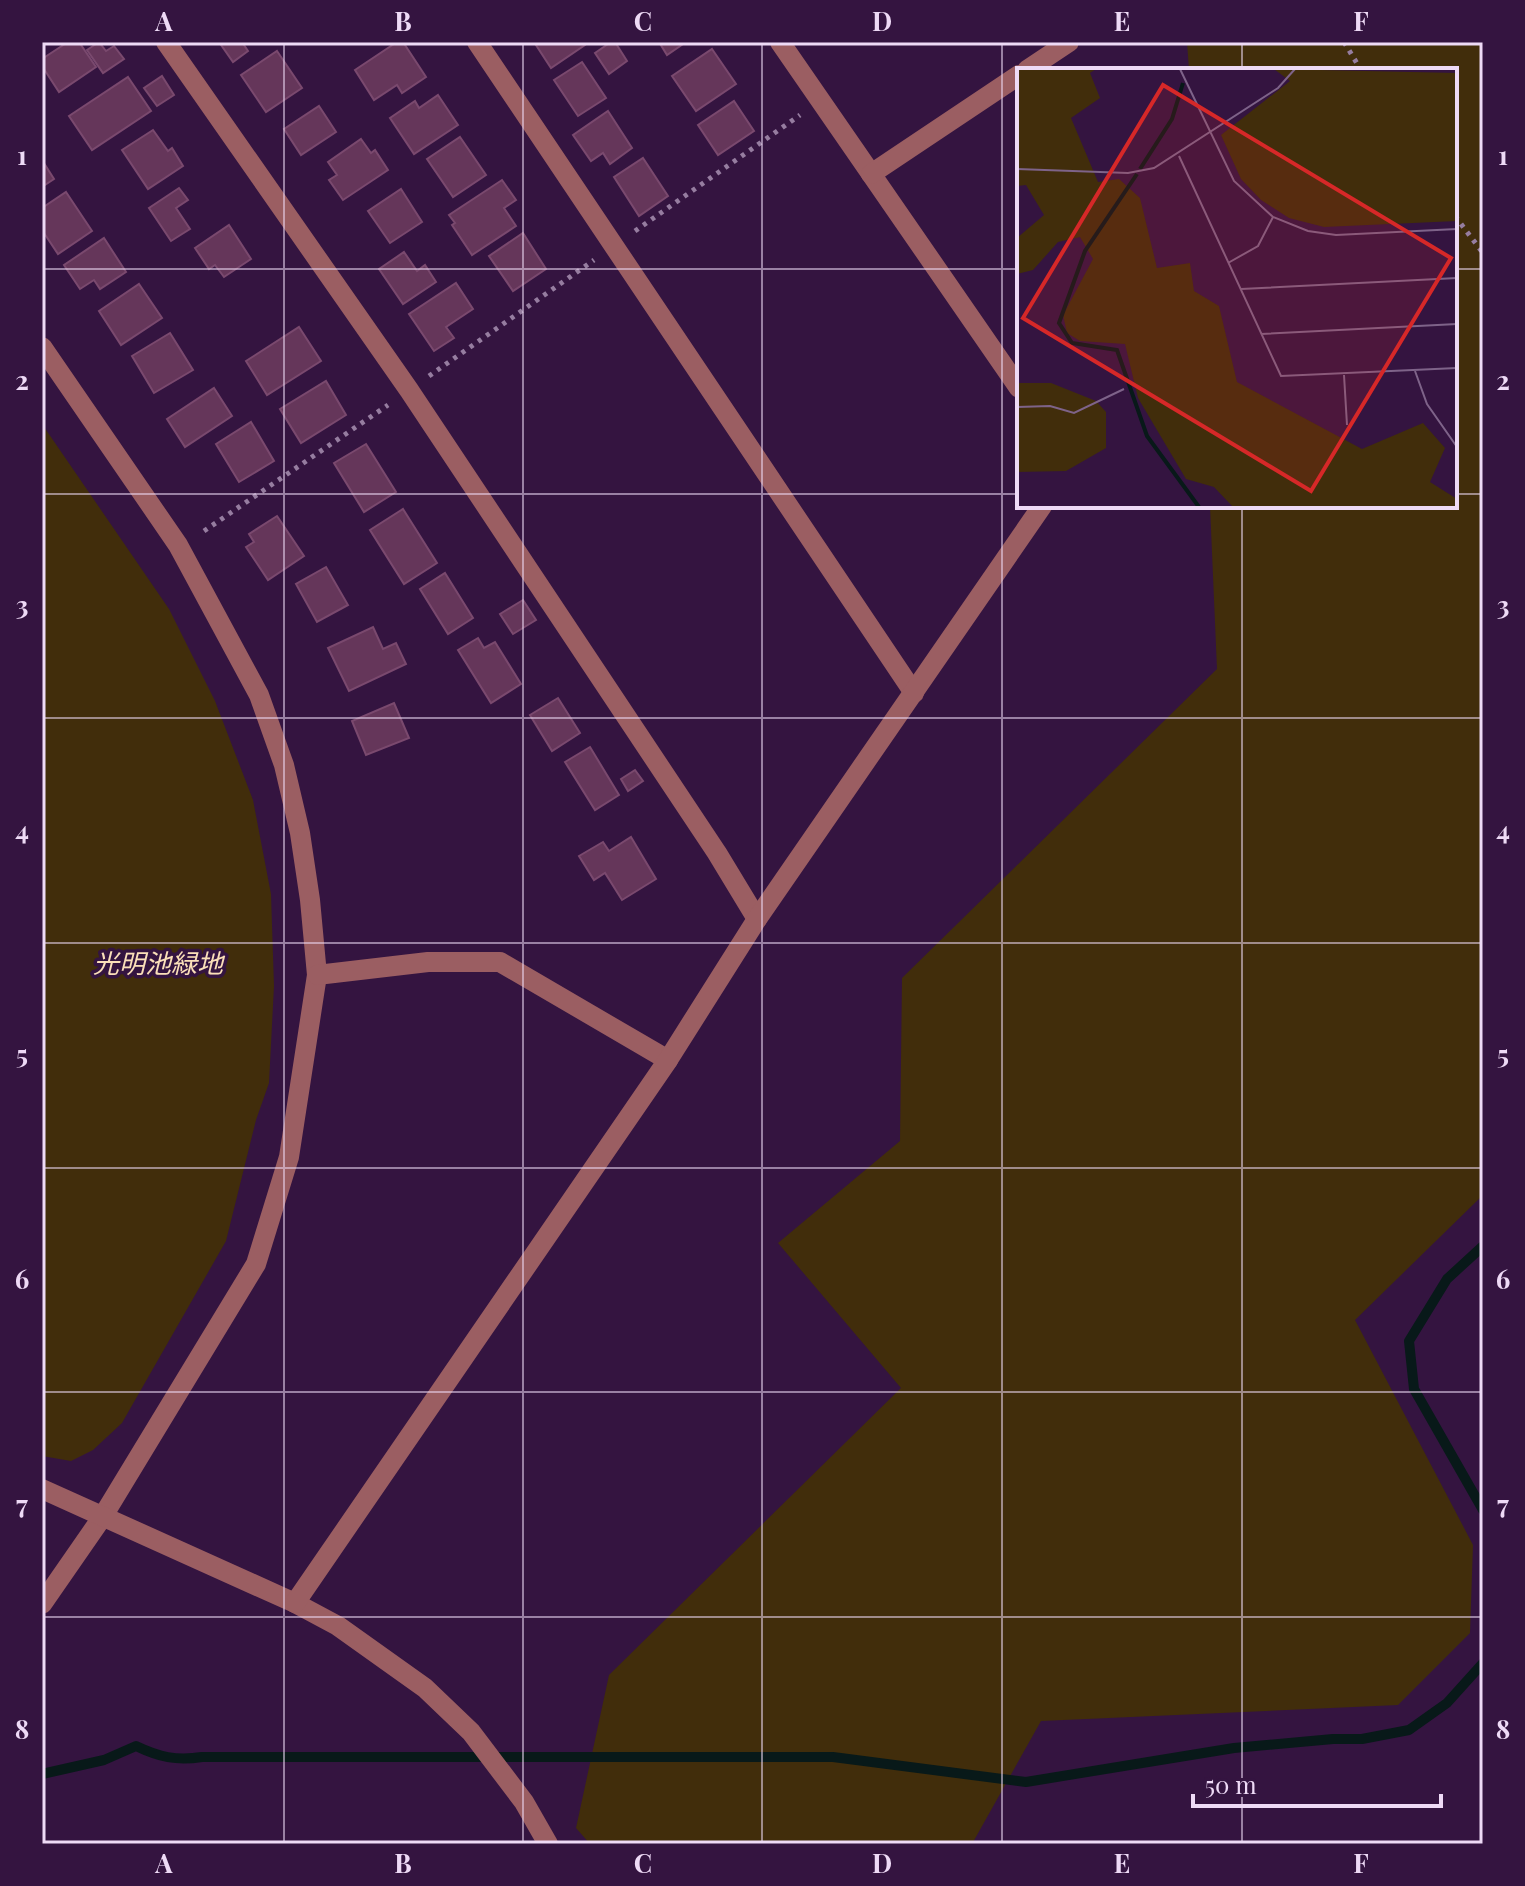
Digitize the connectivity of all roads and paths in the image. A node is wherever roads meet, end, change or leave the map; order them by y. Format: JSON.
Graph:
{"nodes":[{"id":1,"x":166,"y":42,"type":"edge"},
{"id":2,"x":477,"y":42,"type":"edge"},
{"id":3,"x":780,"y":42,"type":"edge"},
{"id":4,"x":1069,"y":42,"type":"edge"},
{"id":5,"x":1344,"y":42,"type":"edge"},
{"id":6,"x":1030,"y":68,"type":"edge"},
{"id":7,"x":1360,"y":68,"type":"edge"},
{"id":8,"x":1017,"y":76,"type":"edge"},
{"id":9,"x":820,"y":101,"type":"junction"},
{"id":10,"x":871,"y":174,"type":"junction"},
{"id":11,"x":1457,"y":219,"type":"edge"},
{"id":12,"x":613,"y":246,"type":"junction"},
{"id":13,"x":1483,"y":253,"type":"edge"},
{"id":14,"x":42,"y":347,"type":"edge"},
{"id":15,"x":1017,"y":385,"type":"edge"},
{"id":16,"x":409,"y":390,"type":"junction"},
{"id":17,"x":1041,"y":508,"type":"edge"},
{"id":18,"x":204,"y":531,"type":"dead end"},
{"id":19,"x":914,"y":693,"type":"junction"},
{"id":20,"x":757,"y":919,"type":"junction"},
{"id":21,"x":317,"y":975,"type":"junction"},
{"id":22,"x":668,"y":1060,"type":"junction"},
{"id":23,"x":42,"y":1489,"type":"edge"},
{"id":24,"x":103,"y":1516,"type":"junction"},
{"id":25,"x":295,"y":1603,"type":"junction"},
{"id":26,"x":42,"y":1604,"type":"edge"},
{"id":27,"x":548,"y":1844,"type":"edge"}],
"edges":[{"from":1,"to":16,"type":"street"},
{"from":2,"to":12,"type":"street"},
{"from":3,"to":9,"type":"street"},
{"from":4,"to":6,"type":"street"},
{"from":5,"to":7,"type":"path"},
{"from":8,"to":10,"type":"street"},
{"from":9,"to":10,"type":"street"},
{"from":9,"to":12,"type":"path"},
{"from":10,"to":15,"type":"street"},
{"from":11,"to":13,"type":"path"},
{"from":12,"to":16,"type":"path"},
{"from":12,"to":19,"type":"street"},
{"from":14,"to":21,"type":"street"},
{"from":16,"to":18,"type":"path"},
{"from":16,"to":20,"type":"street"},
{"from":17,"to":19,"type":"street"},
{"from":19,"to":20,"type":"street"},
{"from":20,"to":22,"type":"street"},
{"from":21,"to":22,"type":"street"},
{"from":21,"to":24,"type":"street"},
{"from":22,"to":25,"type":"street"},
{"from":23,"to":24,"type":"street"},
{"from":24,"to":25,"type":"street"},
{"from":24,"to":26,"type":"street"},
{"from":25,"to":27,"type":"street"}]}
